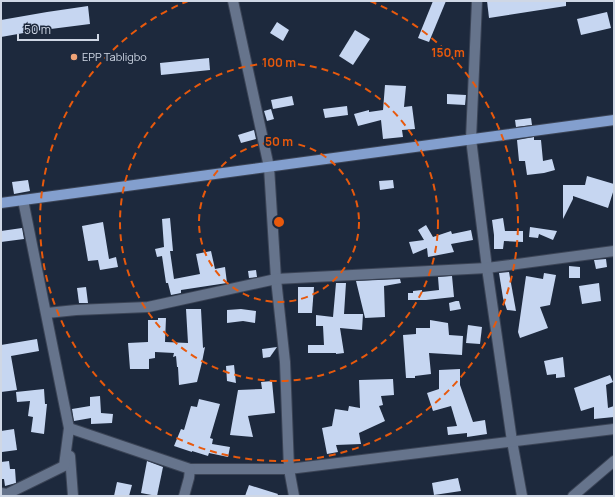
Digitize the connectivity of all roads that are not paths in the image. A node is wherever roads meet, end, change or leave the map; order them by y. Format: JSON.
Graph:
{"nodes":[{"id":1,"x":233,"y":1,"type":"edge"},
{"id":2,"x":477,"y":1,"type":"edge"},
{"id":3,"x":614,"y":120,"type":"edge"},
{"id":4,"x":471,"y":139,"type":"junction"},
{"id":5,"x":269,"y":167,"type":"junction"},
{"id":6,"x":23,"y":200,"type":"junction"},
{"id":7,"x":1,"y":203,"type":"edge"},
{"id":8,"x":614,"y":252,"type":"edge"},
{"id":9,"x":487,"y":268,"type":"junction"},
{"id":10,"x":276,"y":279,"type":"junction"},
{"id":11,"x":47,"y":313,"type":"junction"},
{"id":12,"x":614,"y":429,"type":"edge"},
{"id":13,"x":68,"y":431,"type":"junction"},
{"id":14,"x":512,"y":441,"type":"junction"},
{"id":15,"x":614,"y":461,"type":"edge"},
{"id":16,"x":289,"y":469,"type":"junction"},
{"id":17,"x":189,"y":474,"type":"junction"},
{"id":18,"x":5,"y":494,"type":"edge"},
{"id":19,"x":73,"y":496,"type":"edge"},
{"id":20,"x":184,"y":496,"type":"edge"},
{"id":21,"x":294,"y":496,"type":"edge"},
{"id":22,"x":522,"y":496,"type":"edge"},
{"id":23,"x":573,"y":496,"type":"edge"}],
"edges":[{"from":1,"to":5,"type":"street"},
{"from":2,"to":4,"type":"street"},
{"from":3,"to":4,"type":"main road"},
{"from":4,"to":5,"type":"main road"},
{"from":4,"to":9,"type":"street"},
{"from":5,"to":6,"type":"main road"},
{"from":5,"to":10,"type":"street"},
{"from":6,"to":7,"type":"main road"},
{"from":6,"to":11,"type":"street"},
{"from":8,"to":9,"type":"street"},
{"from":9,"to":10,"type":"street"},
{"from":9,"to":14,"type":"street"},
{"from":10,"to":11,"type":"street"},
{"from":10,"to":16,"type":"street"},
{"from":11,"to":13,"type":"street"},
{"from":12,"to":14,"type":"street"},
{"from":13,"to":17,"type":"street"},
{"from":13,"to":18,"type":"street"},
{"from":13,"to":19,"type":"street"},
{"from":14,"to":16,"type":"street"},
{"from":14,"to":22,"type":"street"},
{"from":15,"to":23,"type":"street"},
{"from":16,"to":17,"type":"street"},
{"from":16,"to":21,"type":"street"},
{"from":17,"to":20,"type":"street"}]}
